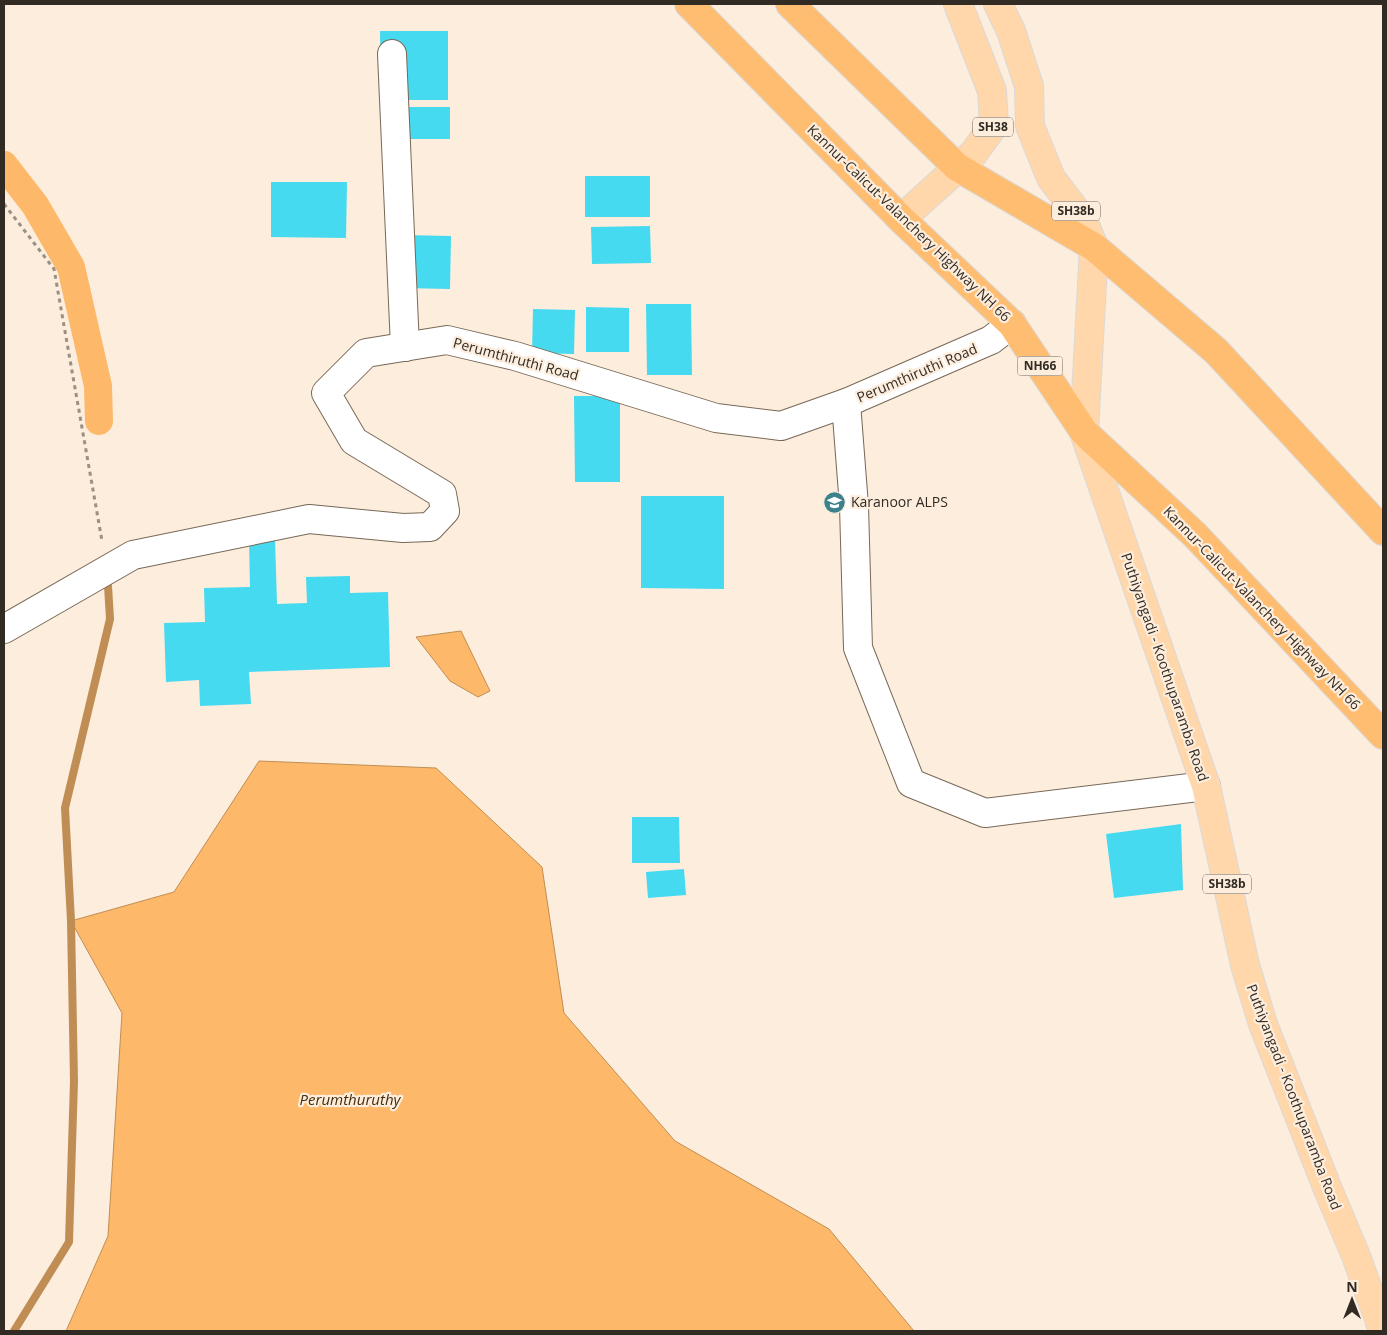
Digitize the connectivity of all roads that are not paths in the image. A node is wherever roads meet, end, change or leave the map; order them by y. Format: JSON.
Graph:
{"nodes":[{"id":1,"x":689,"y":4,"type":"edge"},
{"id":2,"x":790,"y":4,"type":"edge"},
{"id":3,"x":958,"y":4,"type":"edge"},
{"id":4,"x":998,"y":4,"type":"edge"},
{"id":5,"x":392,"y":54,"type":"dead end"},
{"id":6,"x":958,"y":167,"type":"junction"},
{"id":7,"x":901,"y":219,"type":"junction"},
{"id":8,"x":1094,"y":247,"type":"junction"},
{"id":9,"x":1012,"y":324,"type":"junction"},
{"id":10,"x":405,"y":347,"type":"junction"},
{"id":11,"x":846,"y":403,"type":"junction"},
{"id":12,"x":1084,"y":432,"type":"junction"},
{"id":13,"x":1383,"y":531,"type":"edge"},
{"id":14,"x":4,"y":629,"type":"edge"},
{"id":15,"x":1383,"y":735,"type":"edge"},
{"id":16,"x":1206,"y":786,"type":"junction"},
{"id":17,"x":1383,"y":1331,"type":"edge"}],
"edges":[{"from":1,"to":7,"type":"highway","name":"Kannur-Calicut-Valanchery Highway NH 66","number":"NH66"},
{"from":2,"to":6,"type":"highway"},
{"from":3,"to":6,"type":"main road","number":"SH38"},
{"from":4,"to":8,"type":"main road","name":"Puthiyangadi - Koothuparamba Road","number":"SH38b"},
{"from":5,"to":10,"type":"street"},
{"from":6,"to":7,"type":"main road","number":"SH38"},
{"from":6,"to":8,"type":"highway"},
{"from":7,"to":9,"type":"highway","name":"Kannur-Calicut-Valanchery Highway NH 66","number":"NH66"},
{"from":8,"to":12,"type":"main road","name":"Puthiyangadi - Koothuparamba Road","number":"SH38b"},
{"from":8,"to":13,"type":"highway"},
{"from":9,"to":11,"type":"street","name":"Perumthiruthi Road"},
{"from":9,"to":12,"type":"highway","name":"Kannur-Calicut-Valanchery Highway NH 66","number":"NH66"},
{"from":10,"to":11,"type":"street","name":"Perumthiruthi Road"},
{"from":10,"to":14,"type":"street","name":"Perumthiruthi Road"},
{"from":11,"to":16,"type":"street"},
{"from":12,"to":15,"type":"highway","name":"Kannur-Calicut-Valanchery Highway NH 66","number":"NH66"},
{"from":12,"to":16,"type":"main road","name":"Puthiyangadi - Koothuparamba Road","number":"SH38b"},
{"from":16,"to":17,"type":"main road","name":"Puthiyangadi - Koothuparamba Road","number":"SH38b"}]}
